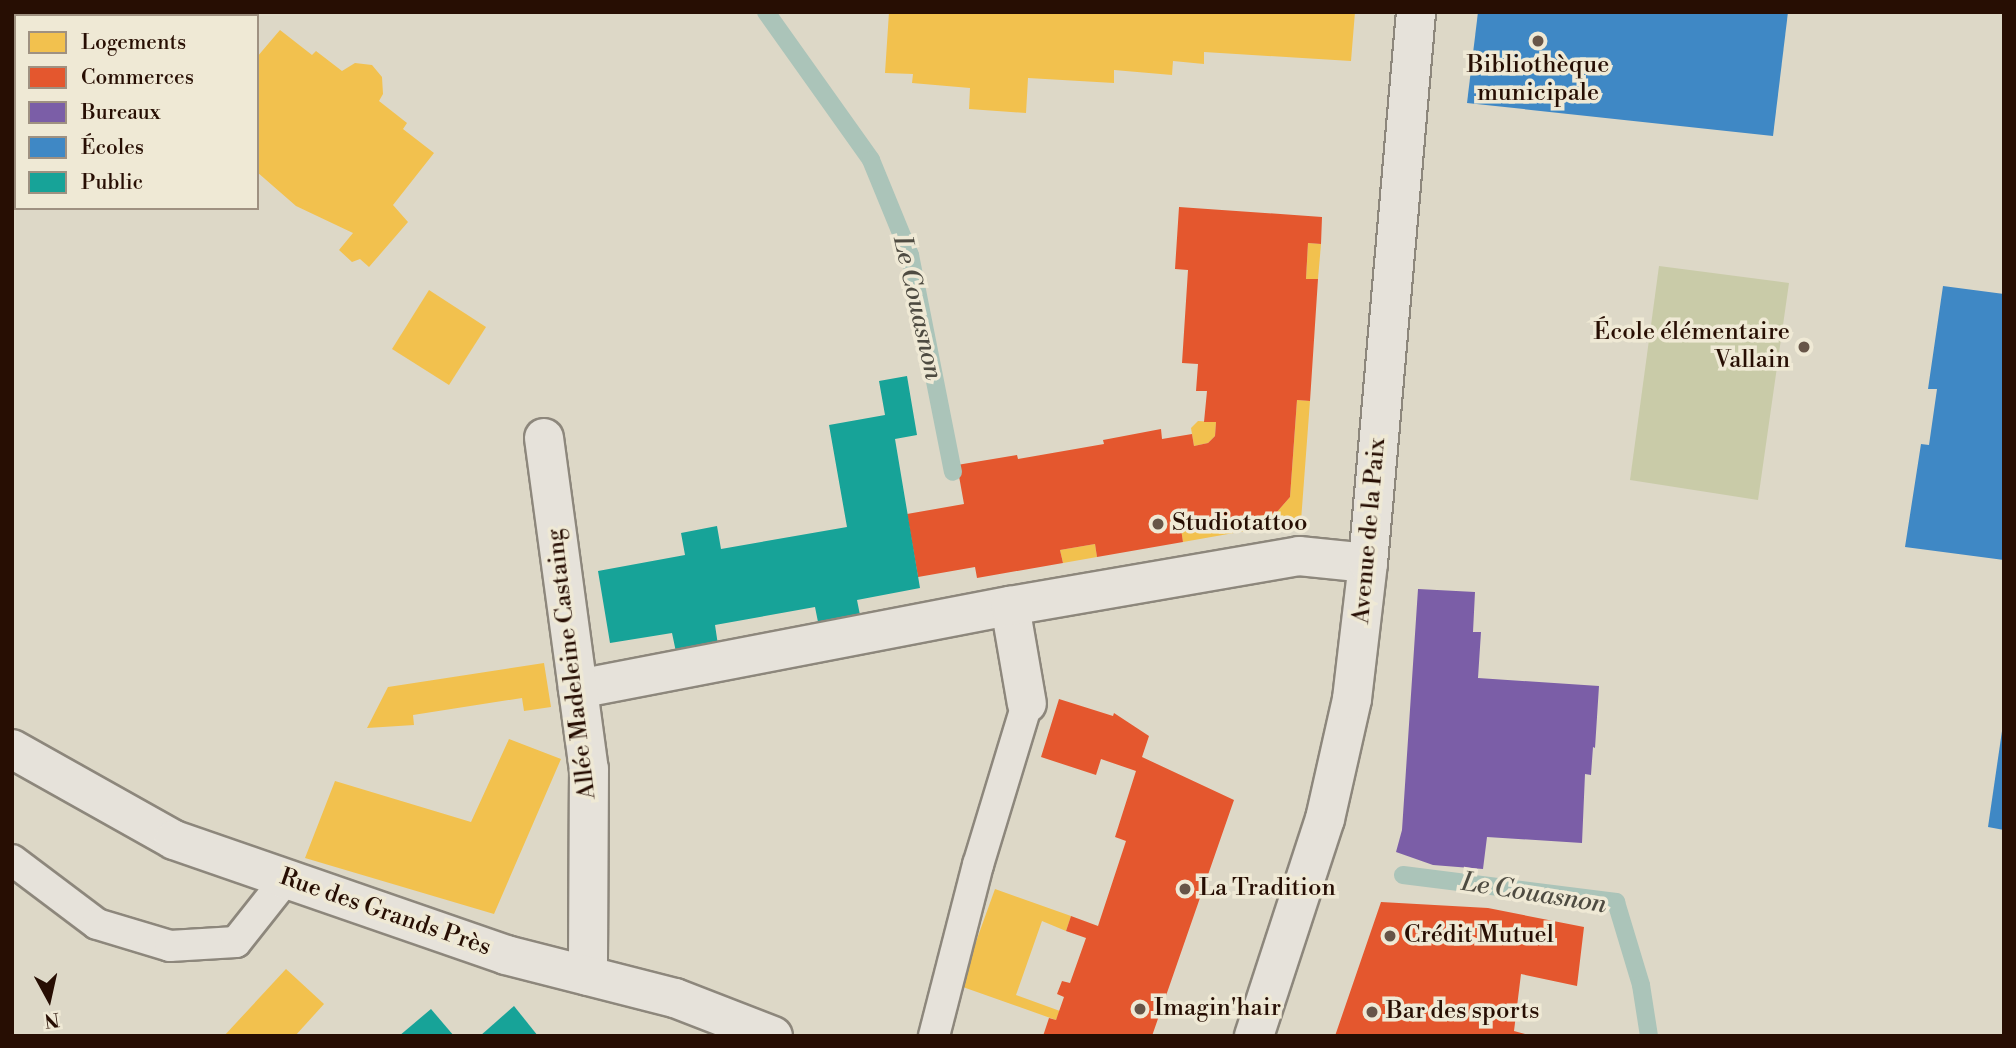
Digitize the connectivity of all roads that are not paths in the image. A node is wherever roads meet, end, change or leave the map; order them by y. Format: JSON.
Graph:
{"nodes":[{"id":1,"x":1416,"y":12,"type":"edge"},
{"id":2,"x":544,"y":438,"type":"dead end"},
{"id":3,"x":1368,"y":563,"type":"junction"},
{"id":4,"x":1010,"y":606,"type":"junction"},
{"id":5,"x":578,"y":689,"type":"junction"},
{"id":6,"x":1027,"y":704,"type":"joint"},
{"id":7,"x":12,"y":749,"type":"edge"},
{"id":8,"x":12,"y":860,"type":"edge"},
{"id":9,"x":286,"y":879,"type":"junction"},
{"id":10,"x":589,"y":976,"type":"junction"},
{"id":11,"x":774,"y":1036,"type":"edge"},
{"id":12,"x":933,"y":1036,"type":"edge"},
{"id":13,"x":1254,"y":1036,"type":"edge"}],
"edges":[{"from":1,"to":3,"type":"street","name":"Avenue de la Paix"},
{"from":2,"to":5,"type":"street","name":"Allée Madeleine Castaing"},
{"from":3,"to":4,"type":"street"},
{"from":3,"to":13,"type":"street","name":"Avenue de la Paix"},
{"from":4,"to":5,"type":"street"},
{"from":4,"to":6,"type":"street"},
{"from":5,"to":10,"type":"street","name":"Allée Madeleine Castaing"},
{"from":6,"to":12,"type":"lane"},
{"from":7,"to":9,"type":"street","name":"Rue des Grands Près"},
{"from":8,"to":9,"type":"lane"},
{"from":9,"to":10,"type":"street","name":"Rue des Grands Près"},
{"from":10,"to":11,"type":"street","name":"Rue des Grands Près"}]}
